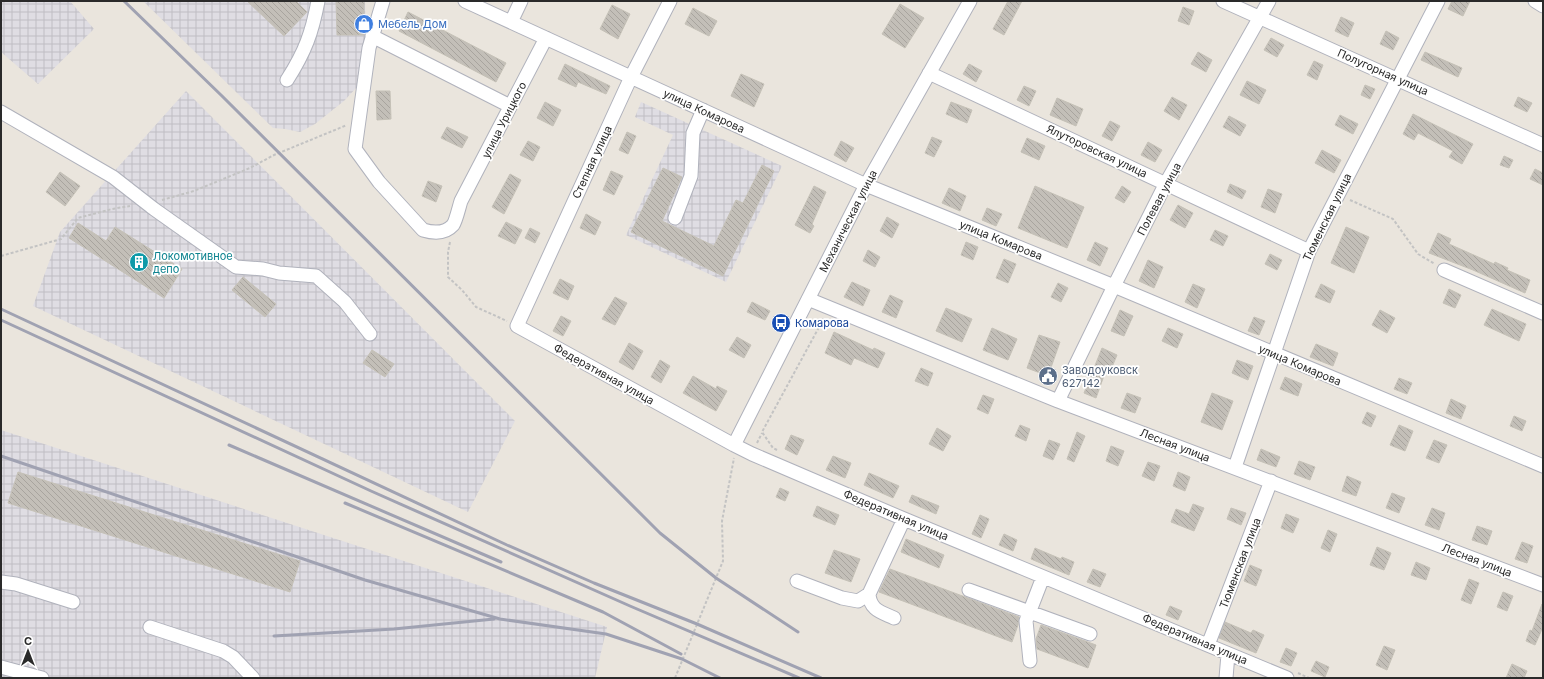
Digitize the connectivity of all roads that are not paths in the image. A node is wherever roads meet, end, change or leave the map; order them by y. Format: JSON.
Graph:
{"nodes":[{"id":1,"x":318,"y":1,"type":"edge"},
{"id":2,"x":382,"y":1,"type":"edge"},
{"id":3,"x":466,"y":1,"type":"edge"},
{"id":4,"x":521,"y":1,"type":"edge"},
{"id":5,"x":670,"y":1,"type":"edge"},
{"id":6,"x":970,"y":1,"type":"edge"},
{"id":7,"x":1223,"y":1,"type":"edge"},
{"id":8,"x":1269,"y":1,"type":"edge"},
{"id":9,"x":1438,"y":1,"type":"edge"},
{"id":10,"x":1535,"y":1,"type":"edge"},
{"id":11,"x":1543,"y":6,"type":"edge"},
{"id":12,"x":1259,"y":16,"type":"junction"},
{"id":13,"x":511,"y":22,"type":"junction"},
{"id":14,"x":546,"y":38,"type":"junction"},
{"id":15,"x":370,"y":42,"type":"junction"},
{"id":16,"x":929,"y":73,"type":"junction"},
{"id":17,"x":631,"y":77,"type":"junction"},
{"id":18,"x":1398,"y":78,"type":"junction"},
{"id":19,"x":287,"y":80,"type":"dead end"},
{"id":20,"x":510,"y":106,"type":"junction"},
{"id":21,"x":703,"y":110,"type":"junction"},
{"id":22,"x":1,"y":112,"type":"edge"},
{"id":23,"x":1543,"y":144,"type":"edge"},
{"id":24,"x":1166,"y":184,"type":"junction"},
{"id":25,"x":866,"y":185,"type":"junction"},
{"id":26,"x":675,"y":218,"type":"dead end"},
{"id":27,"x":1309,"y":251,"type":"junction"},
{"id":28,"x":1444,"y":270,"type":"road end"},
{"id":29,"x":1114,"y":286,"type":"junction"},
{"id":30,"x":808,"y":299,"type":"junction"},
{"id":31,"x":1543,"y":313,"type":"edge"},
{"id":32,"x":517,"y":326,"type":"joint"},
{"id":33,"x":370,"y":334,"type":"dead end"},
{"id":34,"x":1274,"y":354,"type":"junction"},
{"id":35,"x":1058,"y":401,"type":"junction"},
{"id":36,"x":734,"y":450,"type":"junction"},
{"id":37,"x":1543,"y":466,"type":"edge"},
{"id":38,"x":1235,"y":467,"type":"junction"},
{"id":39,"x":1271,"y":481,"type":"junction"},
{"id":40,"x":904,"y":519,"type":"junction"},
{"id":41,"x":1043,"y":577,"type":"junction"},
{"id":42,"x":797,"y":581,"type":"dead end"},
{"id":43,"x":1,"y":582,"type":"edge"},
{"id":44,"x":1543,"y":585,"type":"edge"},
{"id":45,"x":969,"y":590,"type":"dead end"},
{"id":46,"x":869,"y":594,"type":"junction"},
{"id":47,"x":73,"y":602,"type":"dead end"},
{"id":48,"x":1029,"y":612,"type":"junction"},
{"id":49,"x":894,"y":618,"type":"dead end"},
{"id":50,"x":150,"y":627,"type":"dead end"},
{"id":51,"x":1090,"y":634,"type":"dead end"},
{"id":52,"x":1208,"y":645,"type":"junction"},
{"id":53,"x":1228,"y":654,"type":"junction"},
{"id":54,"x":1030,"y":661,"type":"dead end"},
{"id":55,"x":1,"y":667,"type":"edge"},
{"id":56,"x":1291,"y":675,"type":"edge"},
{"id":57,"x":42,"y":678,"type":"edge"},
{"id":58,"x":253,"y":678,"type":"edge"},
{"id":59,"x":1226,"y":678,"type":"edge"}],
"edges":[{"from":1,"to":19,"type":"street"},
{"from":2,"to":15,"type":"street"},
{"from":3,"to":13,"type":"street","name":"улица Комарова"},
{"from":4,"to":13,"type":"street"},
{"from":5,"to":17,"type":"street","name":"Степная улица"},
{"from":6,"to":16,"type":"street","name":"Механическая улица"},
{"from":7,"to":12,"type":"street","name":"Полугорная улица"},
{"from":8,"to":12,"type":"street","name":"Полевая улица"},
{"from":9,"to":18,"type":"street","name":"Тюменская улица"},
{"from":10,"to":11,"type":"street"},
{"from":12,"to":18,"type":"street","name":"Полугорная улица"},
{"from":12,"to":24,"type":"street","name":"Полевая улица"},
{"from":13,"to":14,"type":"street","name":"улица Комарова"},
{"from":14,"to":17,"type":"street","name":"улица Комарова"},
{"from":14,"to":20,"type":"street","name":"улица Урицкого"},
{"from":15,"to":20,"type":"street"},
{"from":15,"to":20,"type":"street","name":"улица Урицкого"},
{"from":16,"to":24,"type":"street","name":"Ялуторовская улица"},
{"from":16,"to":25,"type":"street","name":"Механическая улица"},
{"from":17,"to":21,"type":"street","name":"улица Комарова"},
{"from":17,"to":32,"type":"street","name":"Степная улица"},
{"from":18,"to":23,"type":"street","name":"Полугорная улица"},
{"from":18,"to":27,"type":"street","name":"Тюменская улица"},
{"from":21,"to":25,"type":"street","name":"улица Комарова"},
{"from":21,"to":26,"type":"street"},
{"from":22,"to":33,"type":"street"},
{"from":24,"to":27,"type":"street","name":"Ялуторовская улица"},
{"from":24,"to":29,"type":"street","name":"Полевая улица"},
{"from":25,"to":29,"type":"street","name":"улица Комарова"},
{"from":25,"to":30,"type":"street","name":"Механическая улица"},
{"from":27,"to":34,"type":"street","name":"Тюменская улица"},
{"from":28,"to":31,"type":"street"},
{"from":29,"to":34,"type":"street","name":"улица Комарова"},
{"from":29,"to":35,"type":"street","name":"Полевая улица"},
{"from":30,"to":35,"type":"street","name":"Лесная улица"},
{"from":30,"to":36,"type":"street","name":"Механическая улица"},
{"from":32,"to":36,"type":"street","name":"Федеративная улица"},
{"from":34,"to":37,"type":"street","name":"улица Комарова"},
{"from":34,"to":38,"type":"street","name":"Тюменская улица"},
{"from":35,"to":38,"type":"street","name":"Лесная улица"},
{"from":36,"to":40,"type":"street","name":"Федеративная улица"},
{"from":38,"to":39,"type":"street","name":"Лесная улица"},
{"from":39,"to":44,"type":"street","name":"Лесная улица"},
{"from":39,"to":52,"type":"street","name":"Тюменская улица"},
{"from":40,"to":41,"type":"street","name":"Федеративная улица"},
{"from":40,"to":46,"type":"street"},
{"from":41,"to":48,"type":"street"},
{"from":41,"to":52,"type":"street","name":"Федеративная улица"},
{"from":42,"to":46,"type":"street"},
{"from":43,"to":47,"type":"street"},
{"from":45,"to":48,"type":"street"},
{"from":46,"to":49,"type":"street"},
{"from":48,"to":51,"type":"street"},
{"from":48,"to":54,"type":"street"},
{"from":50,"to":58,"type":"street"},
{"from":52,"to":53,"type":"street","name":"Федеративная улица"},
{"from":53,"to":56,"type":"street","name":"Федеративная улица"},
{"from":53,"to":59,"type":"street"},
{"from":55,"to":57,"type":"street"}]}
